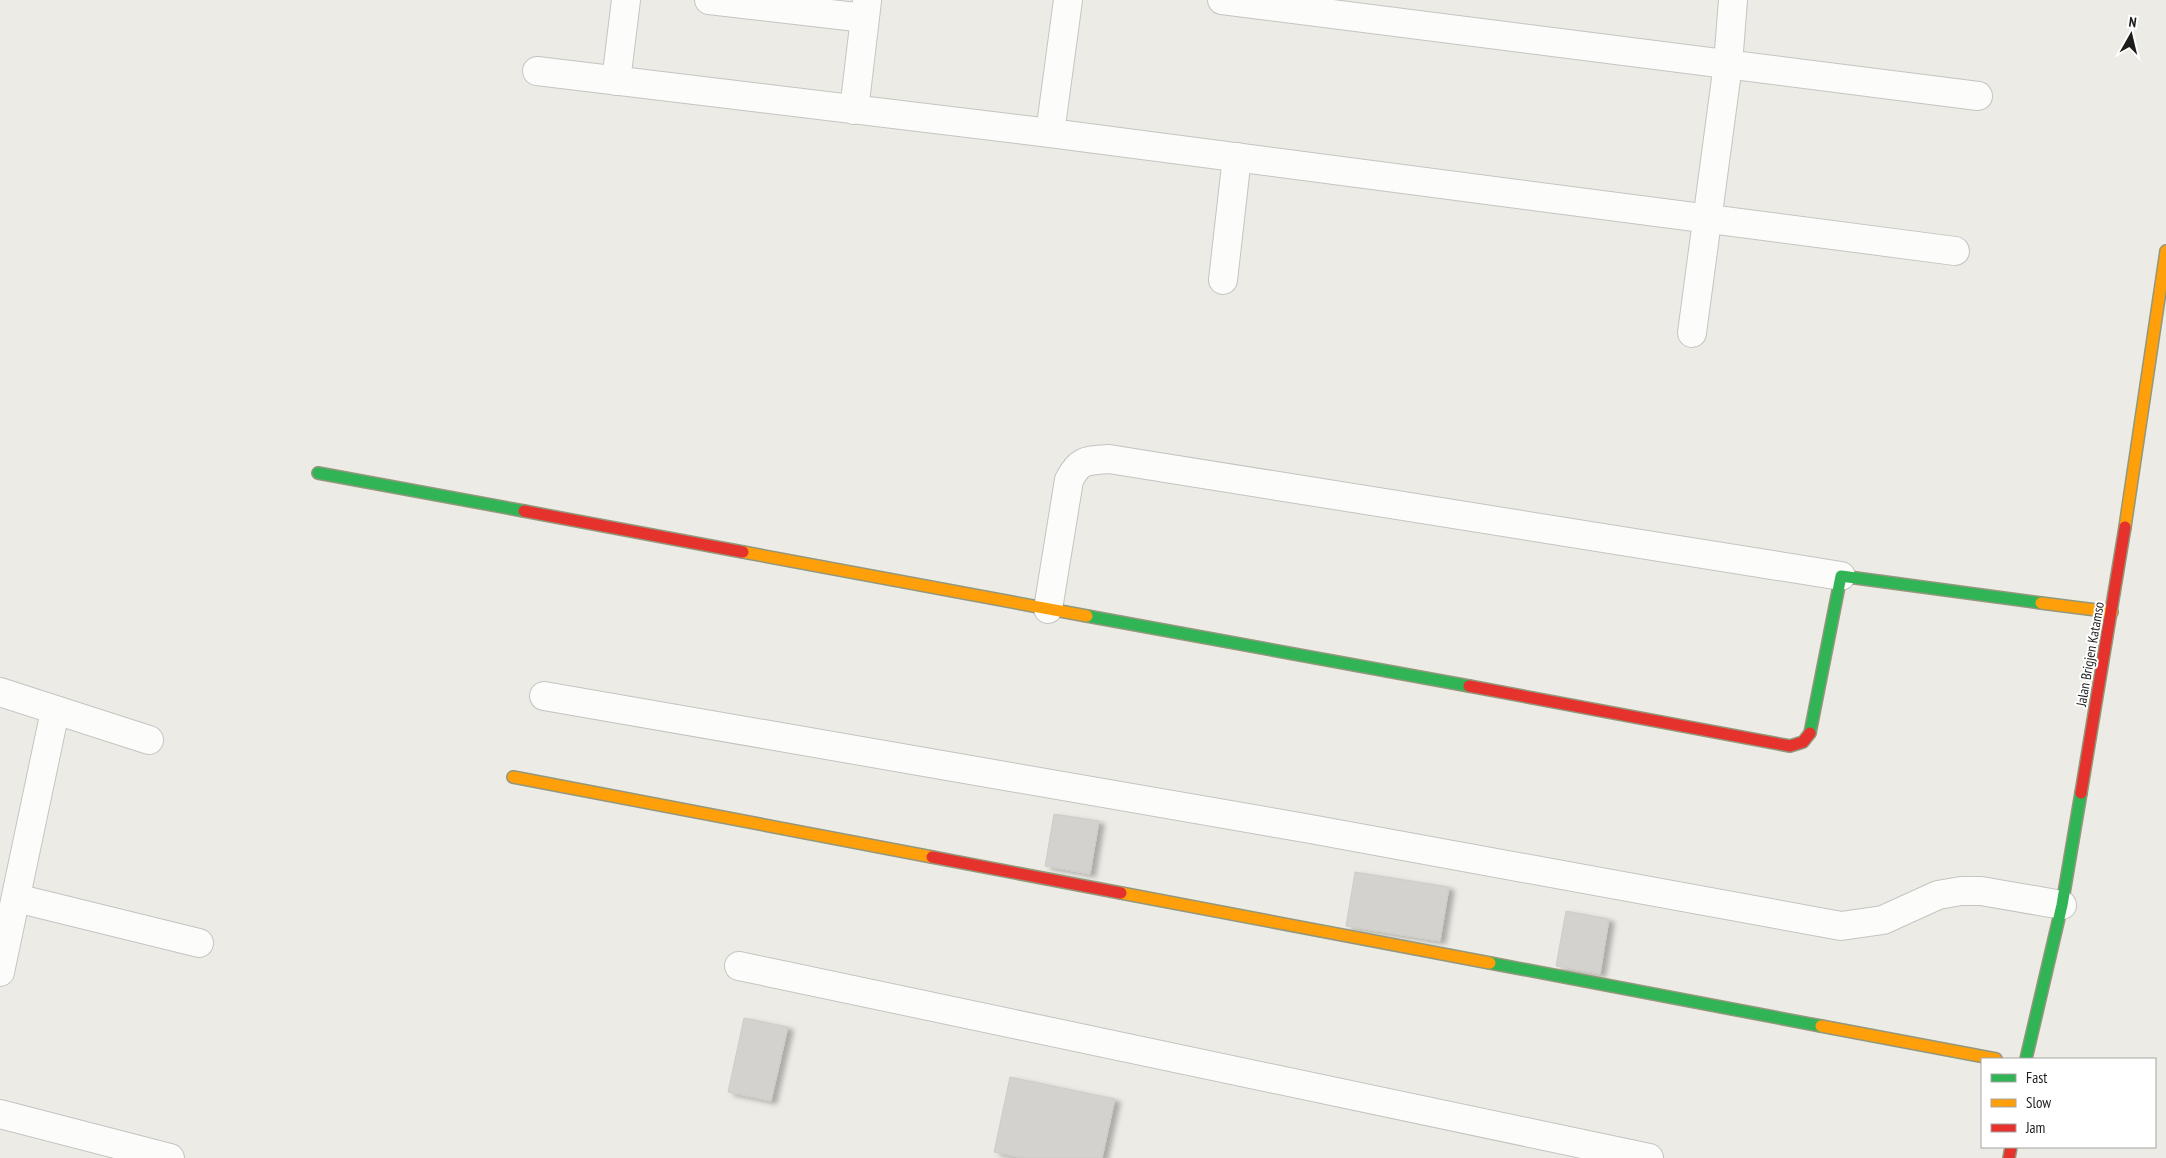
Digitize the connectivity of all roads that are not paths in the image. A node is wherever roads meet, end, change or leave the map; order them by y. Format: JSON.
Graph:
{"nodes":[{"id":1,"x":626,"y":0,"type":"edge"},
{"id":2,"x":708,"y":0,"type":"edge"},
{"id":3,"x":1068,"y":0,"type":"edge"},
{"id":4,"x":1222,"y":0,"type":"edge"},
{"id":5,"x":1732,"y":0,"type":"edge"},
{"id":6,"x":866,"y":9,"type":"edge"},
{"id":7,"x":1728,"y":64,"type":"junction"},
{"id":8,"x":537,"y":71,"type":"dead end"},
{"id":9,"x":616,"y":81,"type":"junction"},
{"id":10,"x":1978,"y":96,"type":"dead end"},
{"id":11,"x":854,"y":110,"type":"junction"},
{"id":12,"x":1050,"y":133,"type":"junction"},
{"id":13,"x":1237,"y":157,"type":"junction"},
{"id":14,"x":1708,"y":218,"type":"junction"},
{"id":15,"x":1955,"y":251,"type":"dead end"},
{"id":16,"x":2166,"y":251,"type":"edge"},
{"id":17,"x":1223,"y":280,"type":"dead end"},
{"id":18,"x":1692,"y":333,"type":"dead end"},
{"id":19,"x":318,"y":473,"type":"dead end"},
{"id":20,"x":1841,"y":576,"type":"junction"},
{"id":21,"x":1048,"y":609,"type":"junction"},
{"id":22,"x":2112,"y":612,"type":"junction"},
{"id":23,"x":0,"y":692,"type":"edge"},
{"id":24,"x":544,"y":696,"type":"dead end"},
{"id":25,"x":55,"y":711,"type":"junction"},
{"id":26,"x":149,"y":740,"type":"dead end"},
{"id":27,"x":513,"y":777,"type":"dead end"},
{"id":28,"x":16,"y":898,"type":"junction"},
{"id":29,"x":2062,"y":905,"type":"junction"},
{"id":30,"x":199,"y":942,"type":"dead end"},
{"id":31,"x":739,"y":966,"type":"dead end"},
{"id":32,"x":0,"y":972,"type":"edge"},
{"id":33,"x":1991,"y":1058,"type":"edge"},
{"id":34,"x":2026,"y":1058,"type":"edge"},
{"id":35,"x":0,"y":1114,"type":"edge"},
{"id":36,"x":170,"y":1158,"type":"edge"},
{"id":37,"x":1648,"y":1158,"type":"edge"}],
"edges":[{"from":1,"to":9,"type":"street"},
{"from":2,"to":6,"type":"street"},
{"from":3,"to":12,"type":"street"},
{"from":4,"to":7,"type":"street"},
{"from":5,"to":7,"type":"street"},
{"from":6,"to":11,"type":"street"},
{"from":7,"to":10,"type":"street"},
{"from":7,"to":14,"type":"street"},
{"from":8,"to":9,"type":"street"},
{"from":9,"to":11,"type":"street"},
{"from":11,"to":12,"type":"street"},
{"from":12,"to":13,"type":"street"},
{"from":13,"to":14,"type":"street"},
{"from":13,"to":17,"type":"street"},
{"from":14,"to":15,"type":"street"},
{"from":14,"to":18,"type":"street"},
{"from":16,"to":22,"type":"street","name":"Jalan Brigjen Katamso"},
{"from":19,"to":21,"type":"street"},
{"from":20,"to":21,"type":"street"},
{"from":20,"to":21,"type":"street"},
{"from":20,"to":22,"type":"street"},
{"from":22,"to":29,"type":"street","name":"Jalan Brigjen Katamso"},
{"from":23,"to":25,"type":"street"},
{"from":24,"to":29,"type":"street"},
{"from":25,"to":26,"type":"street"},
{"from":25,"to":28,"type":"street"},
{"from":27,"to":33,"type":"street"},
{"from":28,"to":30,"type":"street"},
{"from":28,"to":32,"type":"street"},
{"from":29,"to":34,"type":"street","name":"Jalan Brigjen Katamso"},
{"from":31,"to":37,"type":"street"},
{"from":35,"to":36,"type":"street"}]}
